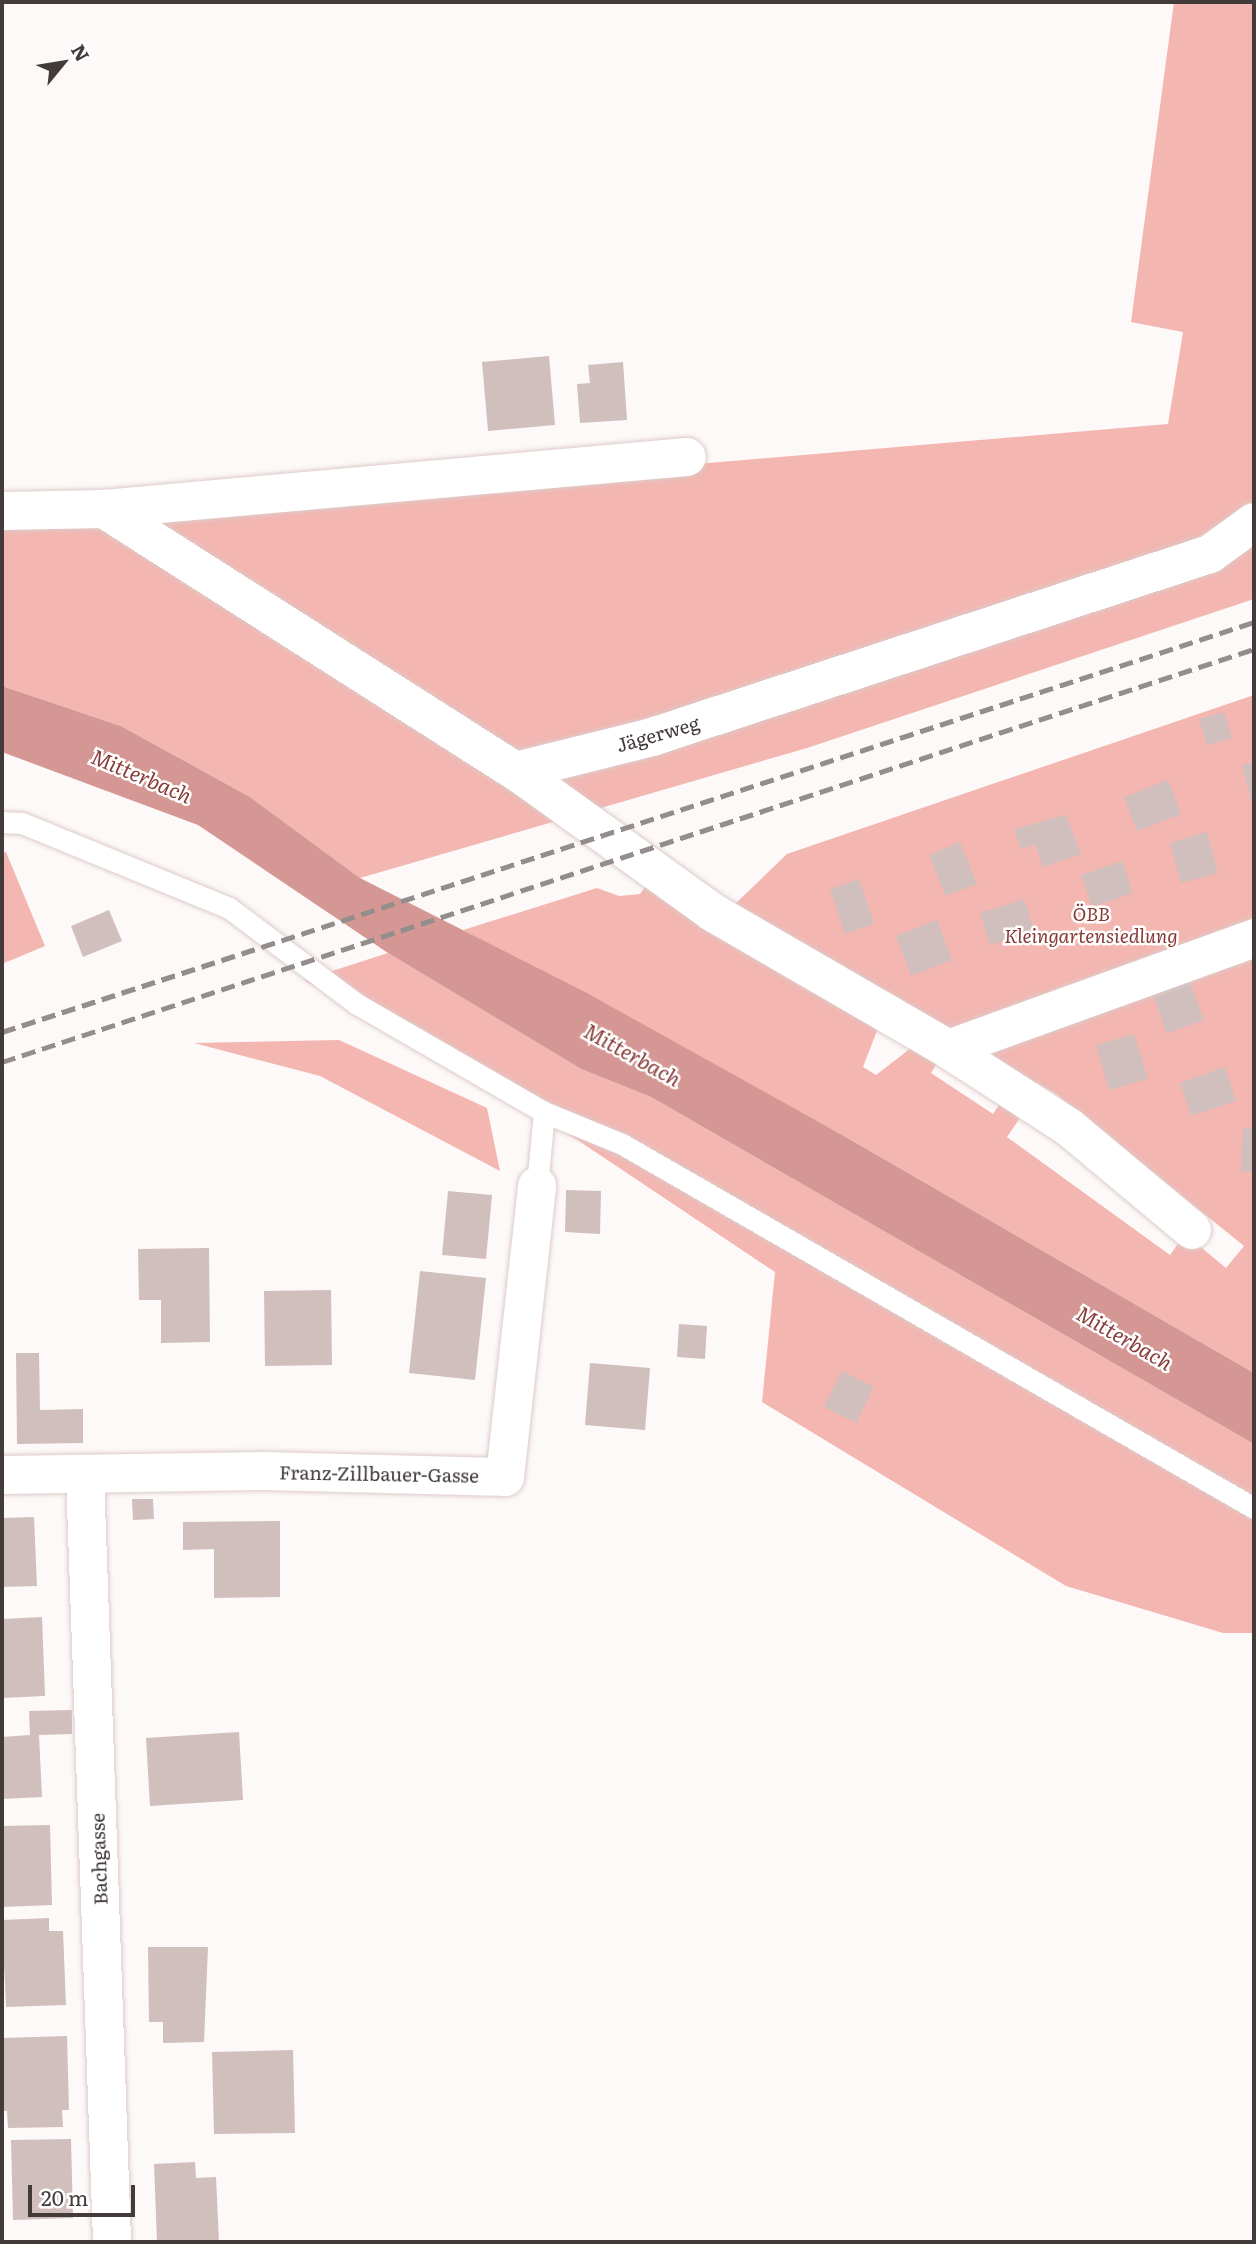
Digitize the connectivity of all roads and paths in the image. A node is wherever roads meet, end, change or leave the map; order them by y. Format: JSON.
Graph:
{"nodes":[{"id":1,"x":687,"y":457,"type":"dead end"},
{"id":2,"x":104,"y":509,"type":"junction"},
{"id":3,"x":2,"y":511,"type":"edge"},
{"id":4,"x":1254,"y":522,"type":"edge"},
{"id":5,"x":516,"y":771,"type":"junction"},
{"id":6,"x":2,"y":822,"type":"edge"},
{"id":7,"x":1254,"y":938,"type":"edge"},
{"id":8,"x":948,"y":1049,"type":"junction"},
{"id":9,"x":544,"y":1112,"type":"junction"},
{"id":10,"x":537,"y":1186,"type":"joint"},
{"id":11,"x":1192,"y":1230,"type":"dead end"},
{"id":12,"x":2,"y":1475,"type":"edge"},
{"id":13,"x":85,"y":1475,"type":"junction"},
{"id":14,"x":1254,"y":1508,"type":"edge"},
{"id":15,"x":112,"y":2242,"type":"edge"}],
"edges":[{"from":1,"to":2,"type":"street"},
{"from":2,"to":3,"type":"street"},
{"from":2,"to":5,"type":"street"},
{"from":4,"to":5,"type":"street","name":"Jägerweg"},
{"from":5,"to":8,"type":"street"},
{"from":6,"to":9,"type":"lane"},
{"from":7,"to":8,"type":"street"},
{"from":8,"to":11,"type":"street"},
{"from":9,"to":10,"type":"lane"},
{"from":9,"to":14,"type":"lane"},
{"from":10,"to":13,"type":"street","name":"Franz-Zillbauer-Gasse"},
{"from":12,"to":13,"type":"street","name":"Franz-Zillbauer-Gasse"},
{"from":13,"to":15,"type":"street","name":"Bachgasse"}]}
